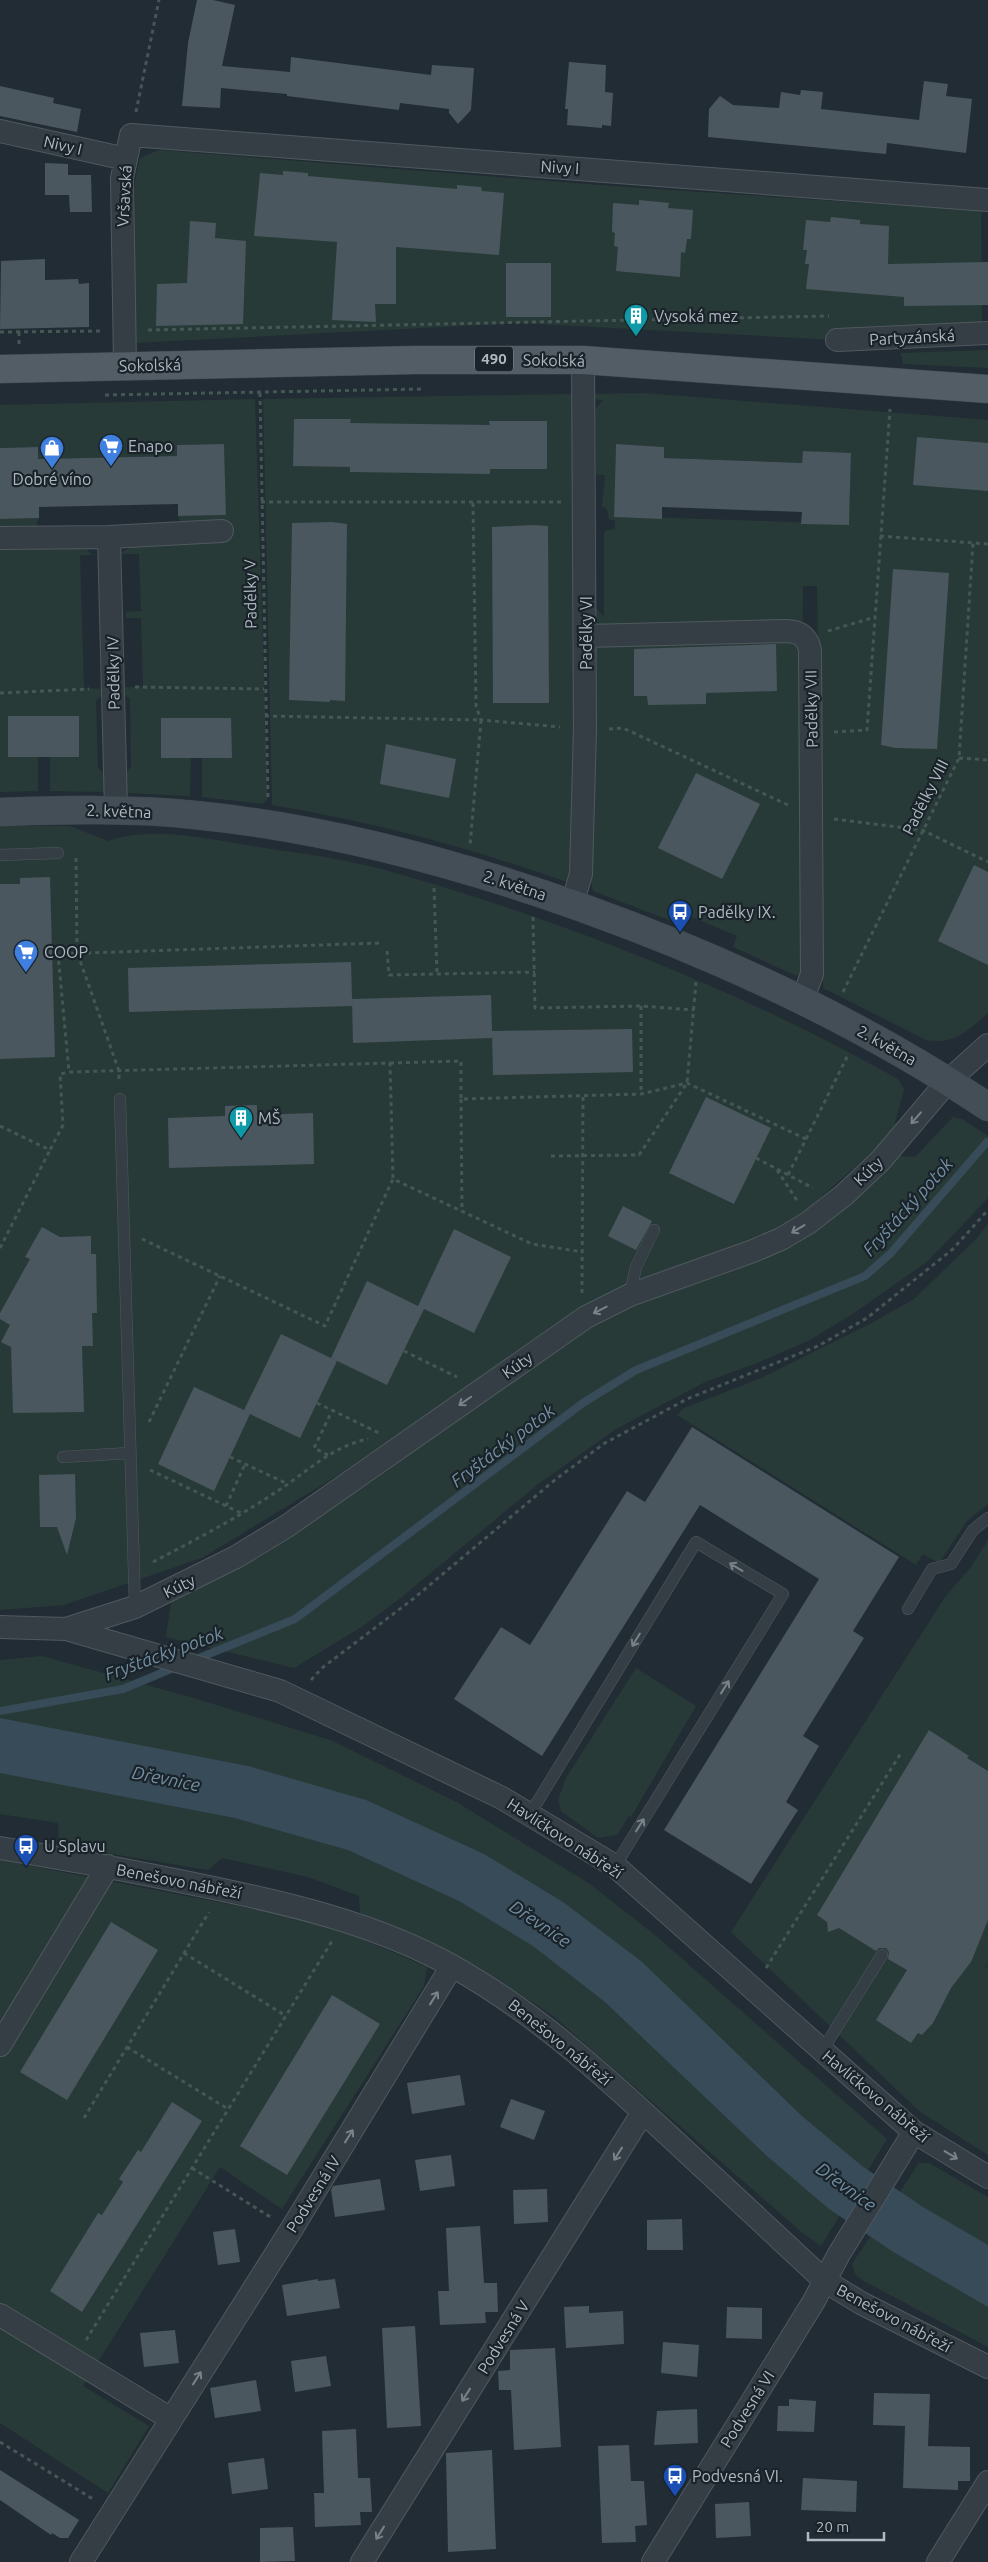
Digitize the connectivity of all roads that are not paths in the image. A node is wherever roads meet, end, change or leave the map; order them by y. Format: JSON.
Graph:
{"nodes":[{"id":1,"x":0,"y":131,"type":"edge"},
{"id":2,"x":131,"y":135,"type":"joint"},
{"id":3,"x":126,"y":159,"type":"junction"},
{"id":4,"x":988,"y":200,"type":"edge"},
{"id":5,"x":988,"y":333,"type":"edge"},
{"id":6,"x":837,"y":340,"type":"road end"},
{"id":7,"x":583,"y":360,"type":"junction"},
{"id":8,"x":125,"y":365,"type":"junction"},
{"id":9,"x":0,"y":368,"type":"edge"},
{"id":10,"x":988,"y":389,"type":"edge"},
{"id":11,"x":222,"y":531,"type":"dead end"},
{"id":12,"x":109,"y":537,"type":"junction"},
{"id":13,"x":0,"y":538,"type":"edge"},
{"id":14,"x":586,"y":636,"type":"junction"},
{"id":15,"x":116,"y":810,"type":"junction"},
{"id":16,"x":0,"y":812,"type":"edge"},
{"id":17,"x":58,"y":853,"type":"dead end"},
{"id":18,"x":0,"y":855,"type":"edge"},
{"id":19,"x":572,"y":904,"type":"junction"},
{"id":20,"x":802,"y":1001,"type":"junction"},
{"id":21,"x":988,"y":1045,"type":"edge"},
{"id":22,"x":948,"y":1081,"type":"junction"},
{"id":23,"x":120,"y":1099,"type":"dead end"},
{"id":24,"x":981,"y":1102,"type":"edge"},
{"id":25,"x":654,"y":1230,"type":"dead end"},
{"id":26,"x":630,"y":1295,"type":"junction"},
{"id":27,"x":63,"y":1457,"type":"dead end"},
{"id":28,"x":130,"y":1457,"type":"junction"},
{"id":29,"x":988,"y":1518,"type":"edge"},
{"id":30,"x":135,"y":1607,"type":"junction"},
{"id":31,"x":908,"y":1609,"type":"dead end"},
{"id":32,"x":0,"y":1627,"type":"edge"},
{"id":33,"x":66,"y":1629,"type":"junction"},
{"id":34,"x":530,"y":1814,"type":"junction"},
{"id":35,"x":0,"y":1848,"type":"edge"},
{"id":36,"x":108,"y":1866,"type":"junction"},
{"id":37,"x":614,"y":1866,"type":"junction"},
{"id":38,"x":882,"y":1955,"type":"dead end"},
{"id":39,"x":452,"y":1966,"type":"junction"},
{"id":40,"x":0,"y":2045,"type":"edge"},
{"id":41,"x":822,"y":2051,"type":"junction"},
{"id":42,"x":643,"y":2112,"type":"junction"},
{"id":43,"x":908,"y":2141,"type":"junction"},
{"id":44,"x":988,"y":2177,"type":"edge"},
{"id":45,"x":825,"y":2281,"type":"junction"},
{"id":46,"x":0,"y":2315,"type":"edge"},
{"id":47,"x":988,"y":2367,"type":"edge"},
{"id":48,"x":171,"y":2419,"type":"junction"},
{"id":49,"x":988,"y":2482,"type":"edge"},
{"id":50,"x":81,"y":2562,"type":"edge"},
{"id":51,"x":362,"y":2562,"type":"edge"},
{"id":52,"x":653,"y":2562,"type":"edge"},
{"id":53,"x":938,"y":2562,"type":"edge"}],
"edges":[{"from":1,"to":3,"type":"street","name":"Nivy I"},
{"from":2,"to":3,"type":"street","name":"Vršavská"},
{"from":2,"to":4,"type":"street","name":"Nivy I"},
{"from":3,"to":8,"type":"street","name":"Vršavská"},
{"from":5,"to":6,"type":"street","name":"Partyzánská"},
{"from":7,"to":8,"type":"main road","name":"Sokolská","number":"490"},
{"from":7,"to":10,"type":"main road","name":"Sokolská","number":"490"},
{"from":7,"to":14,"type":"street","name":"Padělky VI"},
{"from":8,"to":9,"type":"main road","name":"Sokolská","number":"490"},
{"from":11,"to":12,"type":"street"},
{"from":12,"to":13,"type":"street"},
{"from":12,"to":15,"type":"street","name":"Padělky IV"},
{"from":14,"to":19,"type":"street","name":"Padělky VI"},
{"from":14,"to":20,"type":"street","name":"Padělky VII"},
{"from":15,"to":16,"type":"street","name":"2. května"},
{"from":15,"to":19,"type":"street","name":"2. května"},
{"from":17,"to":18,"type":"lane"},
{"from":19,"to":20,"type":"street","name":"2. května"},
{"from":20,"to":22,"type":"street","name":"2. května"},
{"from":21,"to":22,"type":"street","name":"Kúty"},
{"from":22,"to":24,"type":"street","name":"2. května"},
{"from":22,"to":26,"type":"street","name":"Kúty","one_way":true},
{"from":23,"to":28,"type":"lane"},
{"from":25,"to":26,"type":"lane"},
{"from":26,"to":30,"type":"street","name":"Kúty","one_way":true},
{"from":27,"to":28,"type":"lane"},
{"from":28,"to":30,"type":"lane"},
{"from":29,"to":31,"type":"lane"},
{"from":30,"to":33,"type":"street","name":"Kúty"},
{"from":32,"to":33,"type":"street"},
{"from":33,"to":34,"type":"street","name":"Havlíčkovo nábřeží"},
{"from":34,"to":37,"type":"street","name":"Havlíčkovo nábřeží"},
{"from":37,"to":34,"type":"lane","one_way":true},
{"from":35,"to":36,"type":"street","name":"Benešovo nábřeží"},
{"from":36,"to":39,"type":"street","name":"Benešovo nábřeží"},
{"from":36,"to":40,"type":"street"},
{"from":37,"to":41,"type":"street","name":"Havlíčkovo nábřeží"},
{"from":38,"to":41,"type":"lane"},
{"from":39,"to":42,"type":"street","name":"Benešovo nábřeží"},
{"from":48,"to":39,"type":"street","name":"Podvesná IV","one_way":true},
{"from":41,"to":43,"type":"street","name":"Havlíčkovo nábřeží"},
{"from":42,"to":45,"type":"street","name":"Benešovo nábřeží"},
{"from":42,"to":51,"type":"street","name":"Podvesná V","one_way":true},
{"from":43,"to":44,"type":"street","name":"Havlíčkovo nábřeží","one_way":true},
{"from":43,"to":45,"type":"street","name":"Podvesná VI"},
{"from":45,"to":47,"type":"street","name":"Benešovo nábřeží"},
{"from":45,"to":52,"type":"street","name":"Podvesná VI"},
{"from":46,"to":48,"type":"street"},
{"from":48,"to":50,"type":"street","name":"Podvesná IV"},
{"from":49,"to":53,"type":"street"}]}
